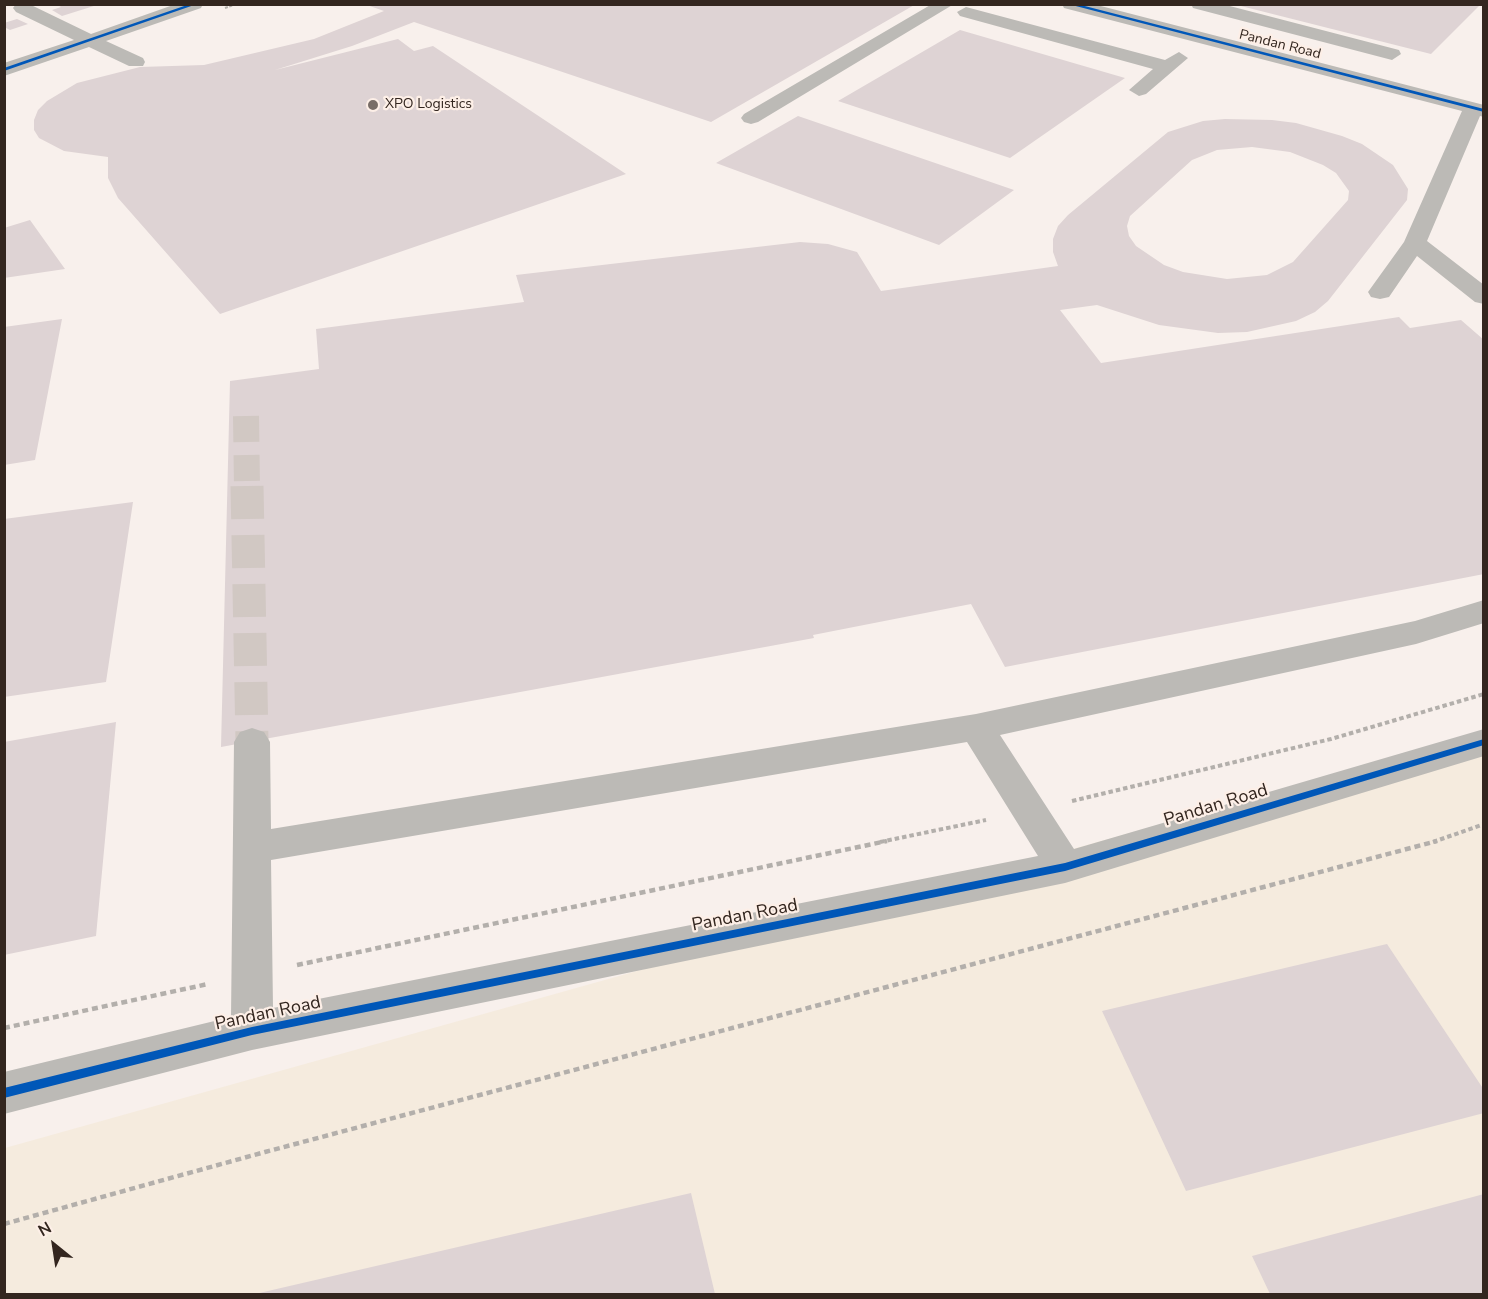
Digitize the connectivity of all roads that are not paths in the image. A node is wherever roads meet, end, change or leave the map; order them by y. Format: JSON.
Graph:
{"nodes":[{"id":1,"x":195,"y":4,"type":"edge"},
{"id":2,"x":946,"y":4,"type":"edge"},
{"id":3,"x":1070,"y":4,"type":"edge"},
{"id":4,"x":1199,"y":4,"type":"edge"},
{"id":5,"x":28,"y":6,"type":"edge"},
{"id":6,"x":966,"y":12,"type":"dead end"},
{"id":7,"x":4,"y":14,"type":"edge"},
{"id":8,"x":1204,"y":39,"type":"junction"},
{"id":9,"x":94,"y":41,"type":"junction"},
{"id":10,"x":1392,"y":54,"type":"dead end"},
{"id":11,"x":136,"y":62,"type":"dead end"},
{"id":12,"x":1168,"y":67,"type":"junction"},
{"id":13,"x":4,"y":70,"type":"edge"},
{"id":14,"x":1138,"y":90,"type":"dead end"},
{"id":15,"x":1478,"y":109,"type":"edge"},
{"id":16,"x":751,"y":118,"type":"dead end"},
{"id":17,"x":1415,"y":243,"type":"junction"},
{"id":18,"x":1380,"y":291,"type":"dead end"},
{"id":19,"x":1484,"y":297,"type":"edge"},
{"id":20,"x":1484,"y":611,"type":"edge"},
{"id":21,"x":976,"y":726,"type":"junction"},
{"id":22,"x":252,"y":741,"type":"tunnel mouth"},
{"id":23,"x":1484,"y":742,"type":"edge"},
{"id":24,"x":252,"y":848,"type":"junction"},
{"id":25,"x":1065,"y":867,"type":"junction"},
{"id":26,"x":252,"y":1031,"type":"junction"},
{"id":27,"x":4,"y":1093,"type":"edge"}],
"edges":[{"from":1,"to":9,"type":"street"},
{"from":2,"to":16,"type":"street"},
{"from":3,"to":8,"type":"street","name":"Pandan Road"},
{"from":4,"to":10,"type":"street"},
{"from":5,"to":7,"type":"street"},
{"from":5,"to":9,"type":"street"},
{"from":6,"to":12,"type":"street"},
{"from":8,"to":12,"type":"street"},
{"from":8,"to":15,"type":"street","name":"Pandan Road"},
{"from":9,"to":11,"type":"street"},
{"from":9,"to":13,"type":"street"},
{"from":12,"to":14,"type":"street"},
{"from":15,"to":17,"type":"street"},
{"from":17,"to":18,"type":"street"},
{"from":17,"to":19,"type":"street"},
{"from":20,"to":21,"type":"street"},
{"from":21,"to":24,"type":"street"},
{"from":21,"to":25,"type":"street"},
{"from":22,"to":24,"type":"street"},
{"from":23,"to":25,"type":"street","name":"Pandan Road"},
{"from":24,"to":26,"type":"street"},
{"from":25,"to":26,"type":"street","name":"Pandan Road"},
{"from":26,"to":27,"type":"street","name":"Pandan Road"}]}
